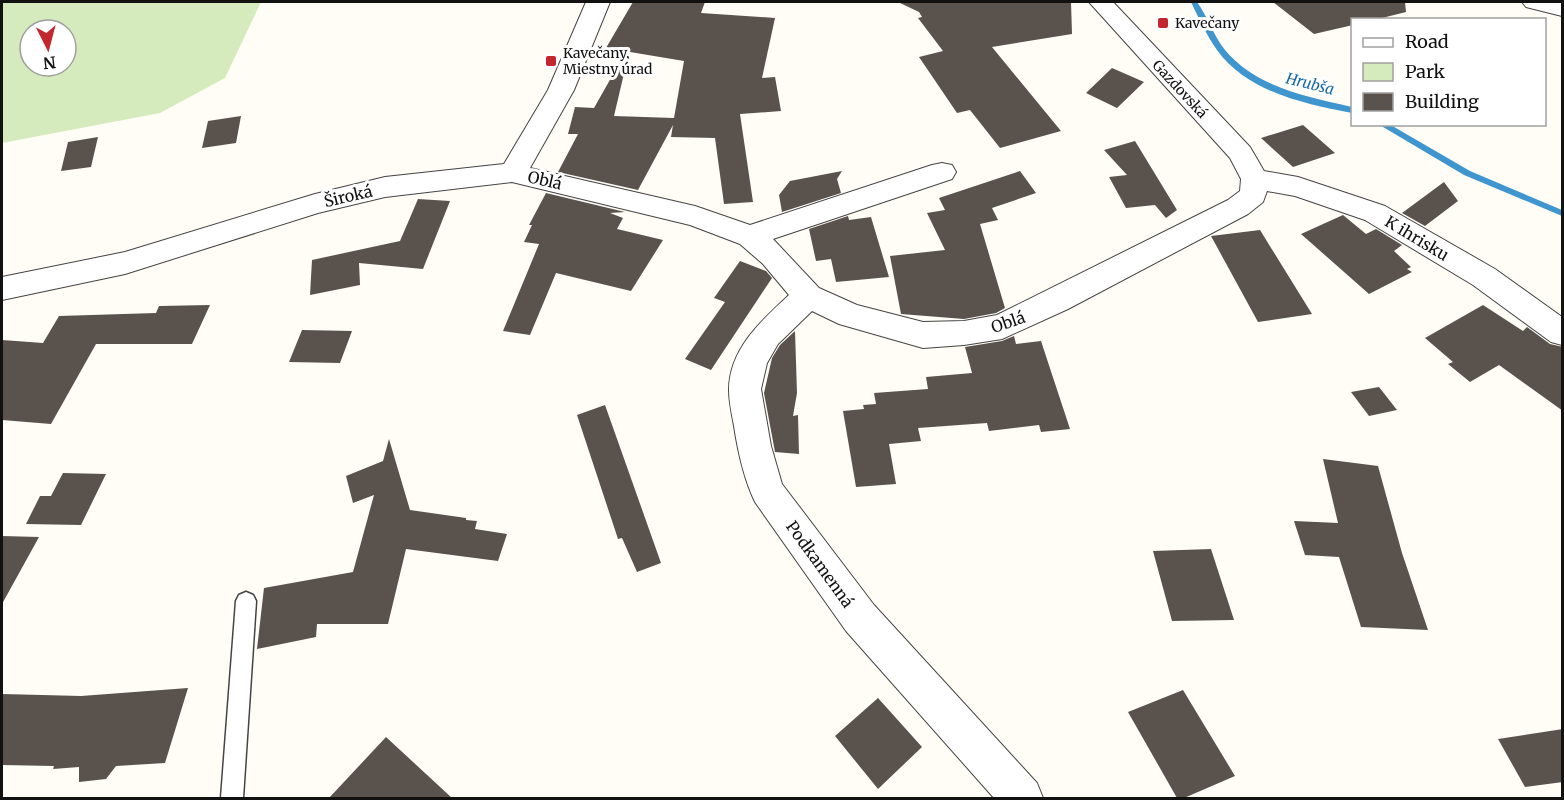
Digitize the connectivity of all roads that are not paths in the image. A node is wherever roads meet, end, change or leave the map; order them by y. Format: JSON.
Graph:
{"nodes":[{"id":1,"x":598,"y":2,"type":"edge"},
{"id":2,"x":1101,"y":2,"type":"edge"},
{"id":3,"x":1534,"y":2,"type":"edge"},
{"id":4,"x":1563,"y":9,"type":"edge"},
{"id":5,"x":942,"y":172,"type":"dead end"},
{"id":6,"x":512,"y":173,"type":"junction"},
{"id":7,"x":1255,"y":179,"type":"junction"},
{"id":8,"x":750,"y":236,"type":"junction"},
{"id":9,"x":2,"y":289,"type":"edge"},
{"id":10,"x":808,"y":296,"type":"junction"},
{"id":11,"x":1563,"y":333,"type":"edge"},
{"id":12,"x":246,"y":601,"type":"dead end"},
{"id":13,"x":232,"y":798,"type":"edge"},
{"id":14,"x":1022,"y":798,"type":"edge"}],
"edges":[{"from":1,"to":6,"type":"street"},
{"from":2,"to":7,"type":"street","name":"Gazdovská"},
{"from":3,"to":4,"type":"street"},
{"from":5,"to":8,"type":"street"},
{"from":6,"to":8,"type":"street","name":"Oblá"},
{"from":6,"to":9,"type":"street","name":"Široká"},
{"from":7,"to":10,"type":"street","name":"Oblá"},
{"from":7,"to":11,"type":"street","name":"K ihrisku"},
{"from":8,"to":10,"type":"street","name":"Oblá"},
{"from":10,"to":14,"type":"street","name":"Podkamenná"},
{"from":12,"to":13,"type":"lane"}]}
